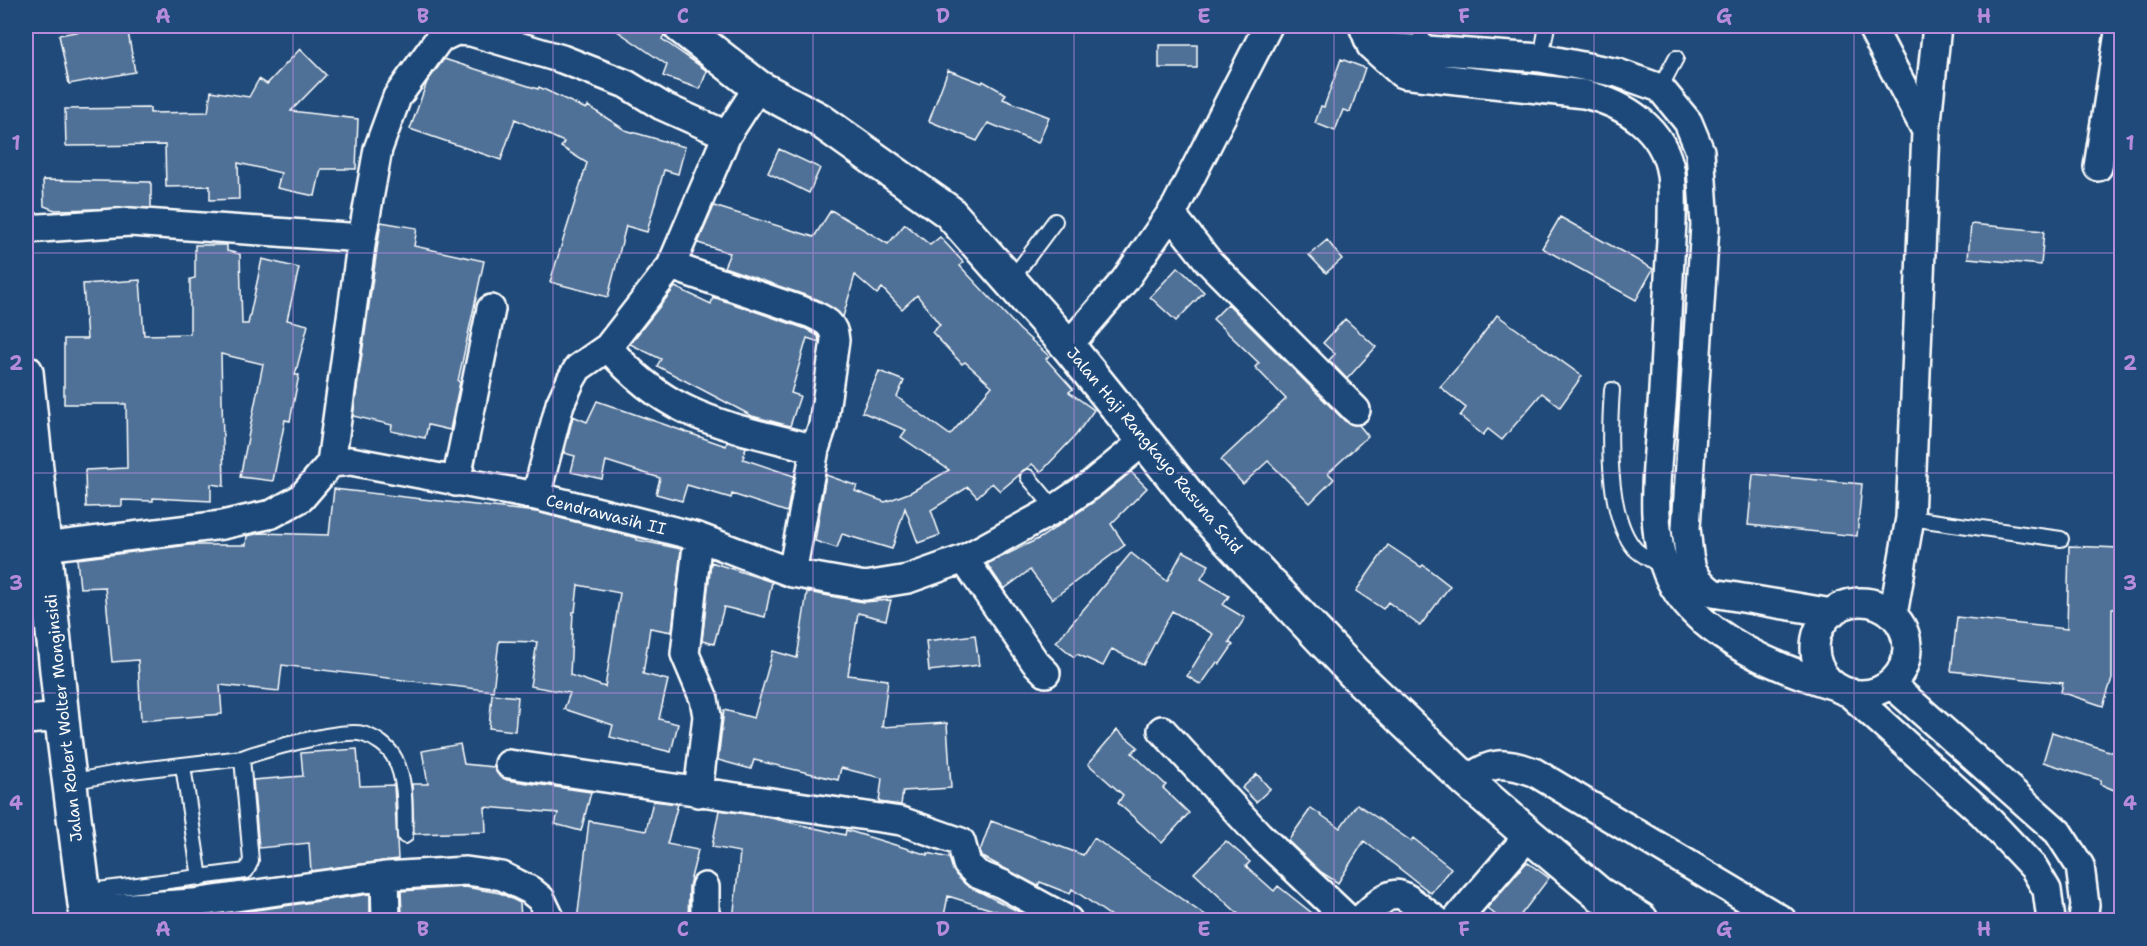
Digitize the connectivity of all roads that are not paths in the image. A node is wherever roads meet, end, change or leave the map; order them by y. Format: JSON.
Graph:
{"nodes":[{"id":1,"x":680,"y":26,"type":"edge"},
{"id":2,"x":1268,"y":26,"type":"edge"},
{"id":3,"x":1425,"y":26,"type":"edge"},
{"id":4,"x":1547,"y":26,"type":"edge"},
{"id":5,"x":1871,"y":26,"type":"edge"},
{"id":6,"x":1937,"y":26,"type":"edge"},
{"id":7,"x":2120,"y":26,"type":"edge"},
{"id":8,"x":1367,"y":36,"type":"edge"},
{"id":9,"x":1417,"y":51,"type":"junction"},
{"id":10,"x":1541,"y":58,"type":"junction"},
{"id":11,"x":1676,"y":58,"type":"dead end"},
{"id":12,"x":1934,"y":60,"type":"junction"},
{"id":13,"x":1891,"y":61,"type":"junction"},
{"id":14,"x":1618,"y":73,"type":"junction"},
{"id":15,"x":758,"y":87,"type":"junction"},
{"id":16,"x":1660,"y":88,"type":"junction"},
{"id":17,"x":1610,"y":100,"type":"junction"},
{"id":18,"x":1926,"y":131,"type":"junction"},
{"id":19,"x":727,"y":135,"type":"junction"},
{"id":20,"x":2098,"y":167,"type":"dead end"},
{"id":21,"x":1171,"y":214,"type":"junction"},
{"id":22,"x":1055,"y":221,"type":"dead end"},
{"id":23,"x":1672,"y":221,"type":"junction"},
{"id":24,"x":1705,"y":225,"type":"junction"},
{"id":25,"x":26,"y":230,"type":"edge"},
{"id":26,"x":362,"y":238,"type":"junction"},
{"id":27,"x":670,"y":266,"type":"junction"},
{"id":28,"x":1011,"y":280,"type":"junction"},
{"id":29,"x":490,"y":309,"type":"dead end"},
{"id":30,"x":1068,"y":346,"type":"junction"},
{"id":31,"x":608,"y":347,"type":"junction"},
{"id":32,"x":26,"y":372,"type":"edge"},
{"id":33,"x":1612,"y":390,"type":"dead end"},
{"id":34,"x":1356,"y":410,"type":"dead end"},
{"id":35,"x":1144,"y":441,"type":"junction"},
{"id":36,"x":815,"y":449,"type":"junction"},
{"id":37,"x":331,"y":463,"type":"junction"},
{"id":38,"x":1028,"y":477,"type":"dead end"},
{"id":39,"x":456,"y":482,"type":"junction"},
{"id":40,"x":536,"y":496,"type":"junction"},
{"id":41,"x":1055,"y":509,"type":"junction"},
{"id":42,"x":1910,"y":518,"type":"junction"},
{"id":43,"x":698,"y":537,"type":"junction"},
{"id":44,"x":2061,"y":539,"type":"dead end"},
{"id":45,"x":44,"y":547,"type":"junction"},
{"id":46,"x":964,"y":559,"type":"junction"},
{"id":47,"x":1678,"y":566,"type":"junction"},
{"id":48,"x":792,"y":573,"type":"junction"},
{"id":49,"x":1832,"y":613,"type":"junction"},
{"id":50,"x":1893,"y":615,"type":"junction"},
{"id":51,"x":1046,"y":673,"type":"dead end"},
{"id":52,"x":1891,"y":684,"type":"junction"},
{"id":53,"x":1841,"y":689,"type":"junction"},
{"id":54,"x":62,"y":717,"type":"junction"},
{"id":55,"x":26,"y":720,"type":"edge"},
{"id":56,"x":1162,"y":730,"type":"dead end"},
{"id":57,"x":242,"y":758,"type":"junction"},
{"id":58,"x":509,"y":764,"type":"dead end"},
{"id":59,"x":183,"y":766,"type":"junction"},
{"id":60,"x":1467,"y":781,"type":"junction"},
{"id":61,"x":70,"y":782,"type":"junction"},
{"id":62,"x":698,"y":793,"type":"junction"},
{"id":63,"x":1529,"y":835,"type":"junction"},
{"id":64,"x":405,"y":836,"type":"dead end"},
{"id":65,"x":385,"y":876,"type":"junction"},
{"id":66,"x":200,"y":878,"type":"junction"},
{"id":67,"x":705,"y":887,"type":"dead end"},
{"id":68,"x":86,"y":908,"type":"edge"},
{"id":69,"x":386,"y":921,"type":"edge"},
{"id":70,"x":551,"y":921,"type":"edge"},
{"id":71,"x":705,"y":921,"type":"edge"},
{"id":72,"x":1068,"y":921,"type":"edge"},
{"id":73,"x":1349,"y":921,"type":"edge"},
{"id":74,"x":1360,"y":921,"type":"edge"},
{"id":75,"x":1436,"y":921,"type":"edge"},
{"id":76,"x":1456,"y":921,"type":"edge"},
{"id":77,"x":1641,"y":921,"type":"edge"},
{"id":78,"x":1782,"y":921,"type":"edge"},
{"id":79,"x":2051,"y":921,"type":"edge"},
{"id":80,"x":2083,"y":921,"type":"edge"}],
"edges":[{"from":1,"to":15,"type":"main road","name":"Jalan Haji Rangkayo Rasuna Said"},
{"from":2,"to":21,"type":"street"},
{"from":3,"to":9,"type":"lane"},
{"from":4,"to":10,"type":"lane"},
{"from":5,"to":13,"type":"street"},
{"from":6,"to":12,"type":"street"},
{"from":7,"to":20,"type":"street"},
{"from":8,"to":9,"type":"street"},
{"from":8,"to":17,"type":"street"},
{"from":9,"to":10,"type":"street"},
{"from":10,"to":14,"type":"street"},
{"from":11,"to":16,"type":"lane"},
{"from":12,"to":13,"type":"street"},
{"from":12,"to":18,"type":"street"},
{"from":13,"to":18,"type":"street"},
{"from":14,"to":16,"type":"street"},
{"from":14,"to":17,"type":"street"},
{"from":15,"to":19,"type":"street"},
{"from":15,"to":28,"type":"main road","name":"Jalan Haji Rangkayo Rasuna Said"},
{"from":16,"to":24,"type":"street"},
{"from":17,"to":23,"type":"street"},
{"from":18,"to":42,"type":"street"},
{"from":19,"to":26,"type":"street"},
{"from":19,"to":27,"type":"street"},
{"from":21,"to":30,"type":"street"},
{"from":21,"to":34,"type":"street"},
{"from":22,"to":28,"type":"lane"},
{"from":23,"to":24,"type":"street"},
{"from":23,"to":47,"type":"street"},
{"from":24,"to":47,"type":"street"},
{"from":25,"to":26,"type":"street"},
{"from":26,"to":37,"type":"street"},
{"from":27,"to":31,"type":"street"},
{"from":27,"to":36,"type":"street"},
{"from":28,"to":30,"type":"main road","name":"Jalan Haji Rangkayo Rasuna Said"},
{"from":29,"to":39,"type":"street"},
{"from":30,"to":35,"type":"main road","name":"Jalan Haji Rangkayo Rasuna Said"},
{"from":31,"to":36,"type":"street"},
{"from":31,"to":40,"type":"street"},
{"from":32,"to":45,"type":"main road","name":"Jalan Robert Wolter Monginsidi"},
{"from":33,"to":47,"type":"lane"},
{"from":35,"to":41,"type":"street","name":"Cendrawasih II"},
{"from":35,"to":60,"type":"main road","name":"Jalan Haji Rangkayo Rasuna Said"},
{"from":36,"to":48,"type":"street"},
{"from":37,"to":39,"type":"street","name":"Cendrawasih II"},
{"from":37,"to":45,"type":"street"},
{"from":38,"to":41,"type":"lane"},
{"from":39,"to":40,"type":"street","name":"Cendrawasih II"},
{"from":40,"to":43,"type":"street","name":"Cendrawasih II"},
{"from":41,"to":46,"type":"street","name":"Cendrawasih II"},
{"from":42,"to":44,"type":"lane"},
{"from":42,"to":50,"type":"street"},
{"from":43,"to":48,"type":"street","name":"Cendrawasih II"},
{"from":43,"to":62,"type":"street"},
{"from":45,"to":54,"type":"main road","name":"Jalan Robert Wolter Monginsidi"},
{"from":46,"to":48,"type":"street","name":"Cendrawasih II"},
{"from":46,"to":51,"type":"street"},
{"from":47,"to":49,"type":"street"},
{"from":47,"to":53,"type":"street"},
{"from":49,"to":50,"type":"street"},
{"from":49,"to":53,"type":"street"},
{"from":50,"to":52,"type":"street"},
{"from":52,"to":53,"type":"street"},
{"from":52,"to":80,"type":"street"},
{"from":53,"to":79,"type":"street"},
{"from":54,"to":55,"type":"street"},
{"from":54,"to":61,"type":"main road","name":"Jalan Robert Wolter Monginsidi"},
{"from":56,"to":73,"type":"street"},
{"from":57,"to":59,"type":"lane"},
{"from":57,"to":64,"type":"lane"},
{"from":57,"to":66,"type":"lane"},
{"from":58,"to":62,"type":"street"},
{"from":59,"to":61,"type":"lane"},
{"from":59,"to":66,"type":"lane"},
{"from":60,"to":63,"type":"main road","name":"Jalan Haji Rangkayo Rasuna Said"},
{"from":60,"to":78,"type":"street"},
{"from":61,"to":68,"type":"main road","name":"Jalan Robert Wolter Monginsidi"},
{"from":62,"to":72,"type":"street"},
{"from":63,"to":76,"type":"street"},
{"from":63,"to":77,"type":"main road","name":"Jalan Haji Rangkayo Rasuna Said"},
{"from":65,"to":68,"type":"street"},
{"from":65,"to":69,"type":"street"},
{"from":65,"to":70,"type":"street"},
{"from":66,"to":68,"type":"lane"},
{"from":67,"to":71,"type":"street"},
{"from":74,"to":75,"type":"street"}]}
